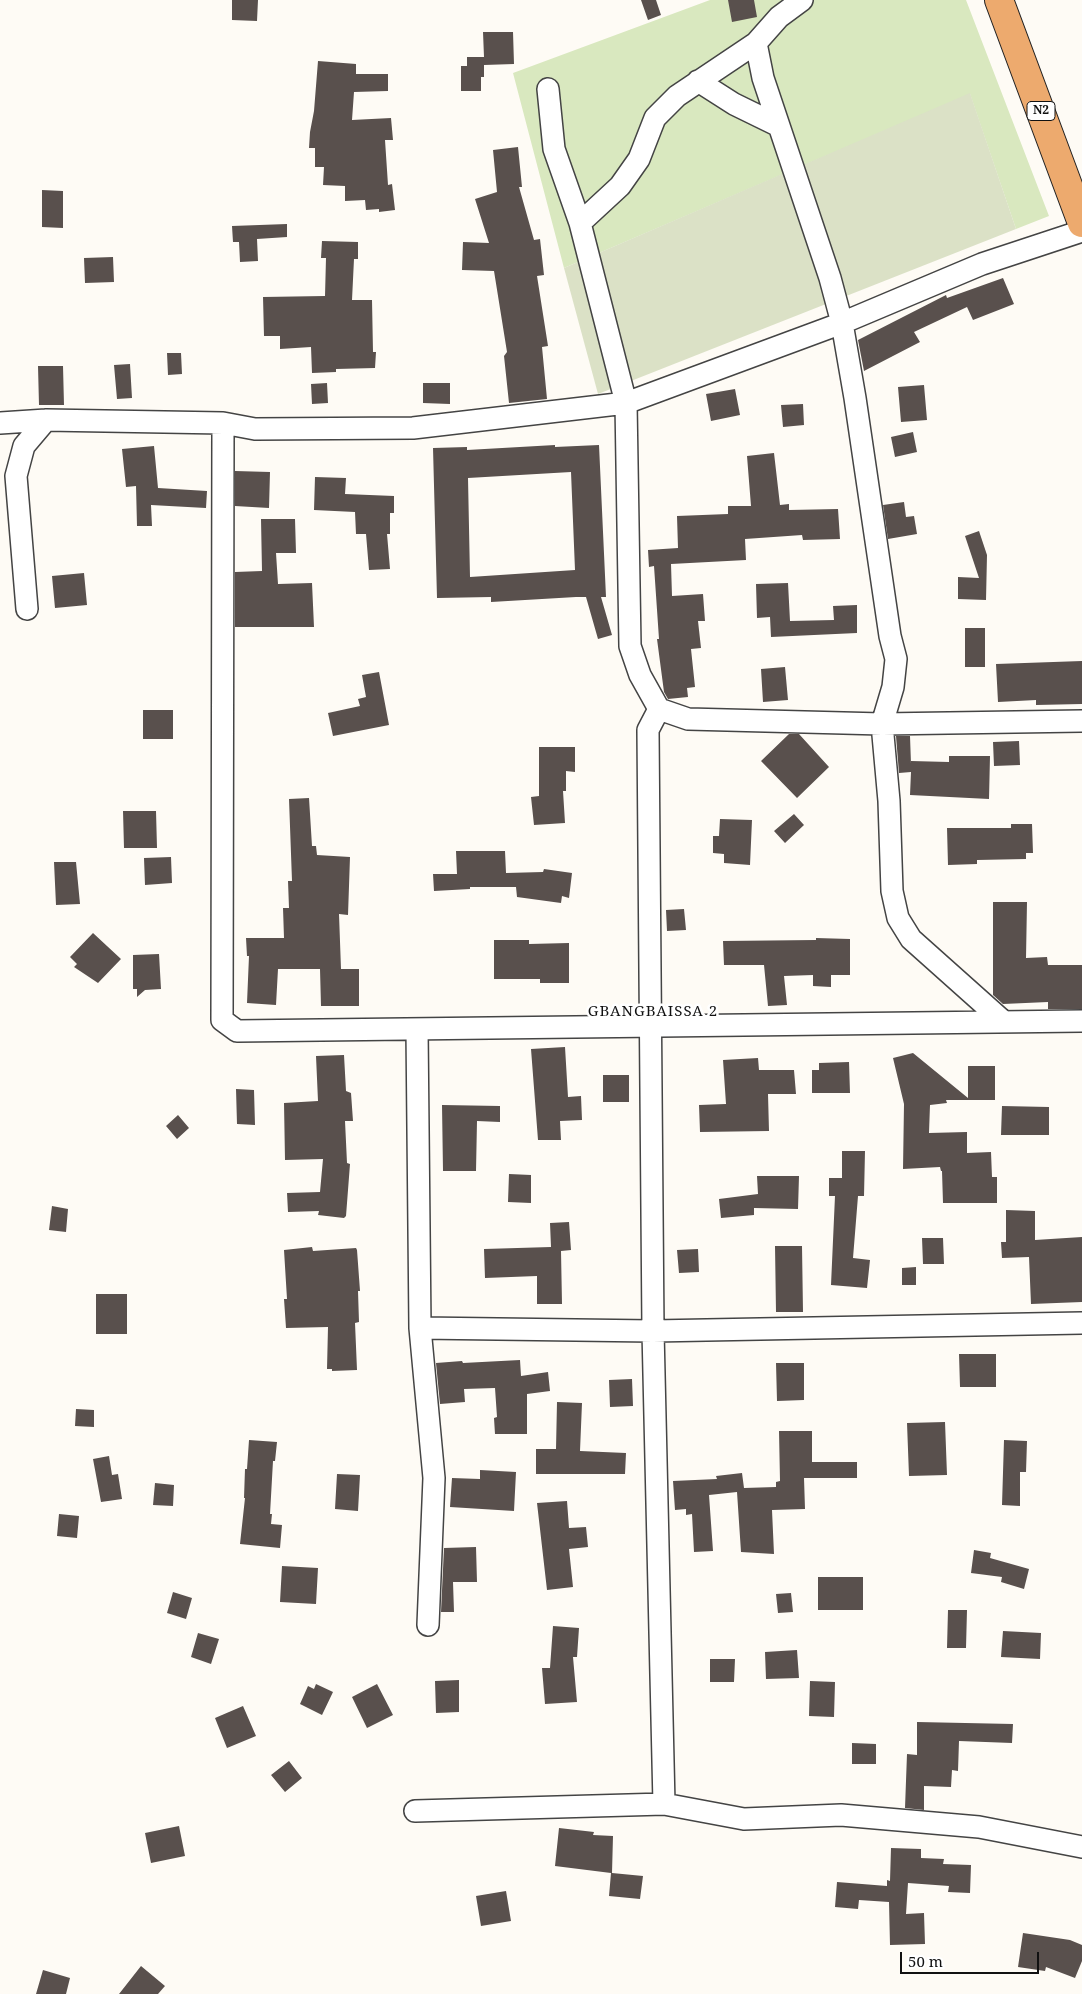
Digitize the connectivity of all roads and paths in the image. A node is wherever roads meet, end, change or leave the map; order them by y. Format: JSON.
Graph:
{"nodes":[{"id":1,"x":802,"y":0,"type":"edge"},
{"id":2,"x":1000,"y":0,"type":"edge"},
{"id":3,"x":756,"y":43,"type":"junction"},
{"id":4,"x":698,"y":81,"type":"junction"},
{"id":5,"x":548,"y":89,"type":"dead end"},
{"id":6,"x":778,"y":126,"type":"junction"},
{"id":7,"x":580,"y":223,"type":"junction"},
{"id":8,"x":1082,"y":223,"type":"edge"},
{"id":9,"x":1082,"y":231,"type":"edge"},
{"id":10,"x":842,"y":323,"type":"junction"},
{"id":11,"x":626,"y":403,"type":"junction"},
{"id":12,"x":46,"y":420,"type":"junction"},
{"id":13,"x":0,"y":423,"type":"edge"},
{"id":14,"x":223,"y":423,"type":"junction"},
{"id":15,"x":27,"y":608,"type":"dead end"},
{"id":16,"x":659,"y":708,"type":"junction"},
{"id":17,"x":1082,"y":721,"type":"edge"},
{"id":18,"x":882,"y":724,"type":"junction"},
{"id":19,"x":1082,"y":1021,"type":"edge"},
{"id":20,"x":1004,"y":1022,"type":"junction"},
{"id":21,"x":652,"y":1027,"type":"junction"},
{"id":22,"x":416,"y":1029,"type":"junction"},
{"id":23,"x":1082,"y":1324,"type":"edge"},
{"id":24,"x":420,"y":1328,"type":"junction"},
{"id":25,"x":653,"y":1330,"type":"junction"},
{"id":26,"x":428,"y":1624,"type":"dead end"},
{"id":27,"x":664,"y":1804,"type":"junction"},
{"id":28,"x":415,"y":1810,"type":"dead end"},
{"id":29,"x":1082,"y":1847,"type":"edge"}],
"edges":[{"from":1,"to":3,"type":"street"},
{"from":2,"to":8,"type":"highway","number":"N2"},
{"from":3,"to":4,"type":"street"},
{"from":3,"to":6,"type":"street"},
{"from":4,"to":6,"type":"street"},
{"from":4,"to":7,"type":"street"},
{"from":5,"to":7,"type":"street"},
{"from":6,"to":10,"type":"street"},
{"from":7,"to":11,"type":"street"},
{"from":9,"to":10,"type":"street"},
{"from":10,"to":11,"type":"street"},
{"from":10,"to":18,"type":"street"},
{"from":11,"to":14,"type":"street"},
{"from":11,"to":16,"type":"street"},
{"from":12,"to":13,"type":"street"},
{"from":12,"to":14,"type":"street"},
{"from":12,"to":15,"type":"street"},
{"from":14,"to":22,"type":"street"},
{"from":16,"to":18,"type":"street"},
{"from":16,"to":21,"type":"street"},
{"from":17,"to":18,"type":"street"},
{"from":18,"to":20,"type":"street"},
{"from":19,"to":20,"type":"street"},
{"from":20,"to":21,"type":"street"},
{"from":21,"to":22,"type":"street"},
{"from":21,"to":25,"type":"street"},
{"from":22,"to":24,"type":"street"},
{"from":23,"to":25,"type":"street"},
{"from":24,"to":25,"type":"street"},
{"from":24,"to":26,"type":"street"},
{"from":25,"to":27,"type":"street"},
{"from":27,"to":28,"type":"street"},
{"from":27,"to":29,"type":"street"}]}
